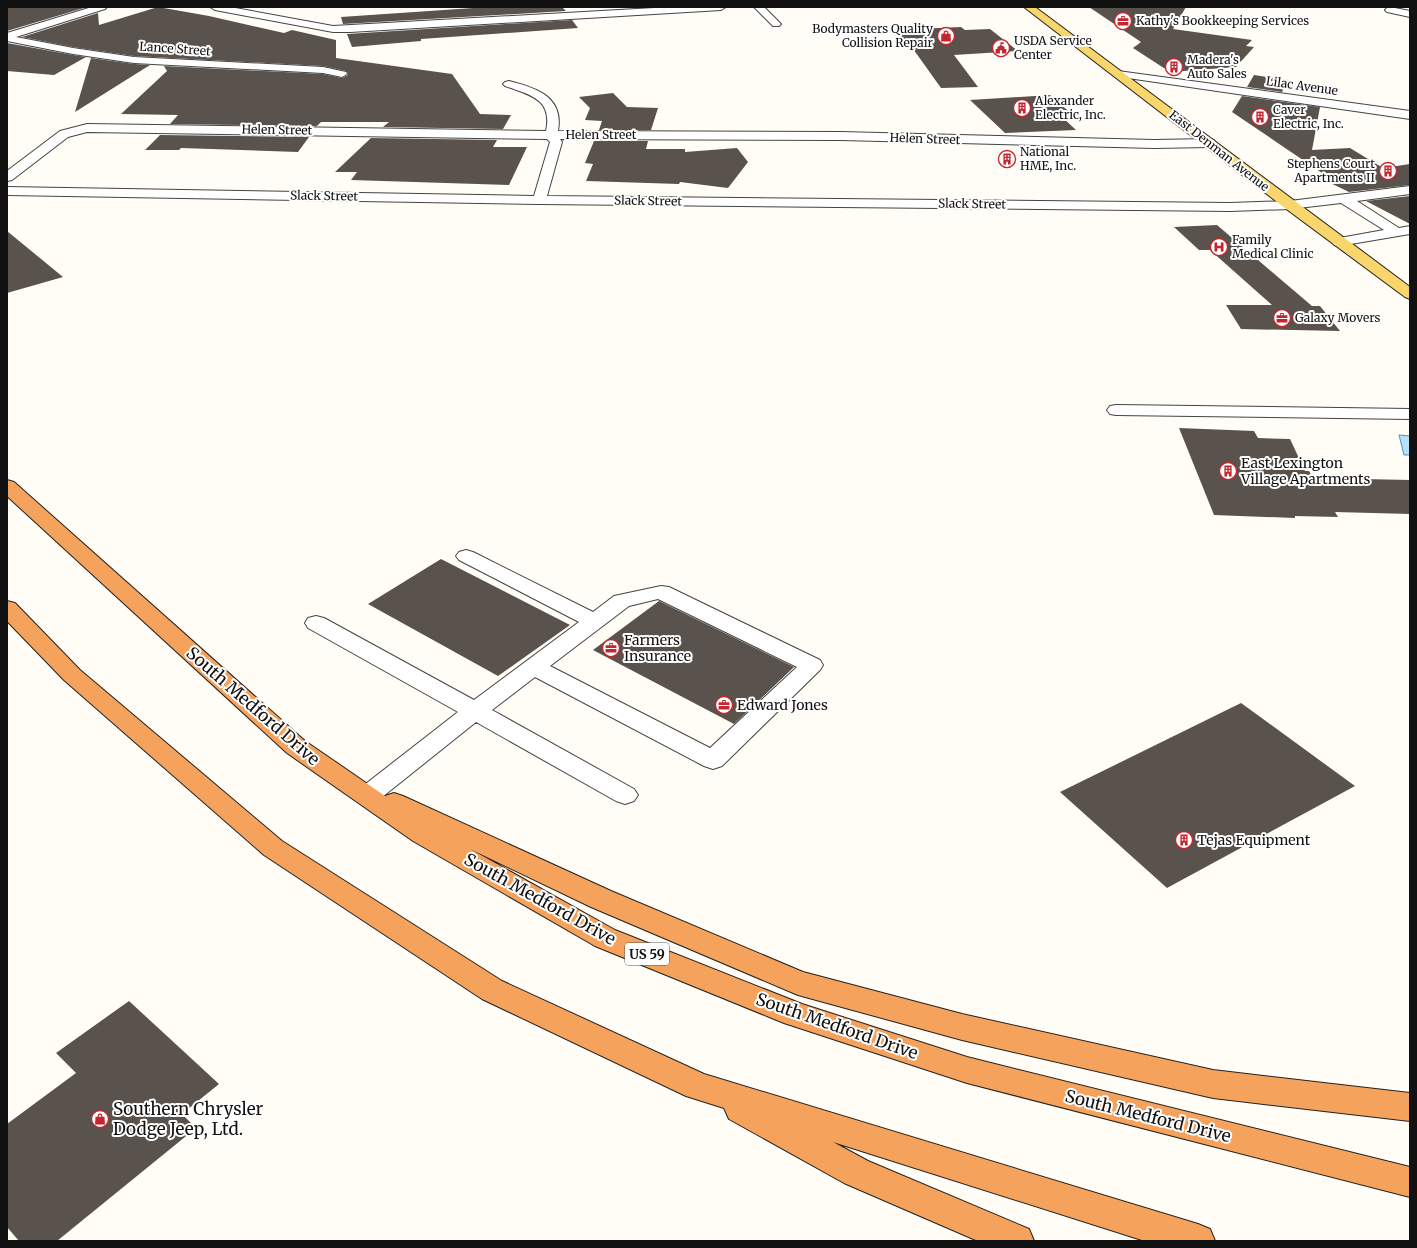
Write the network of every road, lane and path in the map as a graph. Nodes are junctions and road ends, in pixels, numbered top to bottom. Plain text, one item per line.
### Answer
1 (102, 7) edge
2 (215, 7) edge
3 (722, 7) edge
4 (759, 7) edge
5 (1029, 7) edge
6 (1390, 10) dead end
7 (1410, 14) edge
8 (776, 24) dead end
9 (7, 37) edge
10 (342, 74) dead end
11 (1118, 74) junction
12 (509, 84) dead end
13 (1410, 115) edge
14 (551, 135) junction
15 (1210, 143) junction
16 (7, 176) edge
17 (1410, 190) edge
18 (7, 191) edge
19 (1345, 199) junction
20 (539, 200) junction
21 (1290, 205) junction
22 (1410, 230) edge
23 (1396, 232) junction
24 (1339, 242) junction
25 (1410, 294) edge
26 (1116, 410) dead end
27 (1410, 414) edge
28 (7, 486) edge
29 (466, 556) dead end
30 (7, 608) edge
31 (594, 621) junction
32 (316, 623) dead end
33 (534, 667) junction
34 (475, 711) junction
35 (333, 773) junction
36 (372, 792) junction
37 (625, 795) dead end
38 (697, 1086) junction
39 (1410, 1107) edge
40 (1410, 1182) edge
41 (1017, 1241) edge
42 (1198, 1241) edge

1 - 9 street
2 - 3 street
4 - 8 street
5 - 11 main road, East Denman Avenue
6 - 7 street
9 - 10 street, Lance Street
11 - 13 street, Lilac Avenue
11 - 15 main road, East Denman Avenue
12 - 14 street
14 - 15 street, Helen Street
14 - 16 street, Helen Street
14 - 20 street
15 - 21 main road, East Denman Avenue
17 - 19 street, Slack Street
18 - 20 street, Slack Street
19 - 21 street, Slack Street
19 - 23 street
20 - 21 street, Slack Street
21 - 24 main road, East Denman Avenue
22 - 23 street
23 - 24 street
24 - 25 main road, East Denman Avenue
26 - 27 street
28 - 35 highway, South Medford Drive / US 59
29 - 31 street
30 - 38 highway
31 - 33 street
31 - 33 street
32 - 34 street
33 - 34 street
34 - 36 street
34 - 37 street
35 - 36 highway
35 - 40 highway, South Medford Drive / US 59
36 - 39 highway
38 - 41 highway
38 - 42 highway

